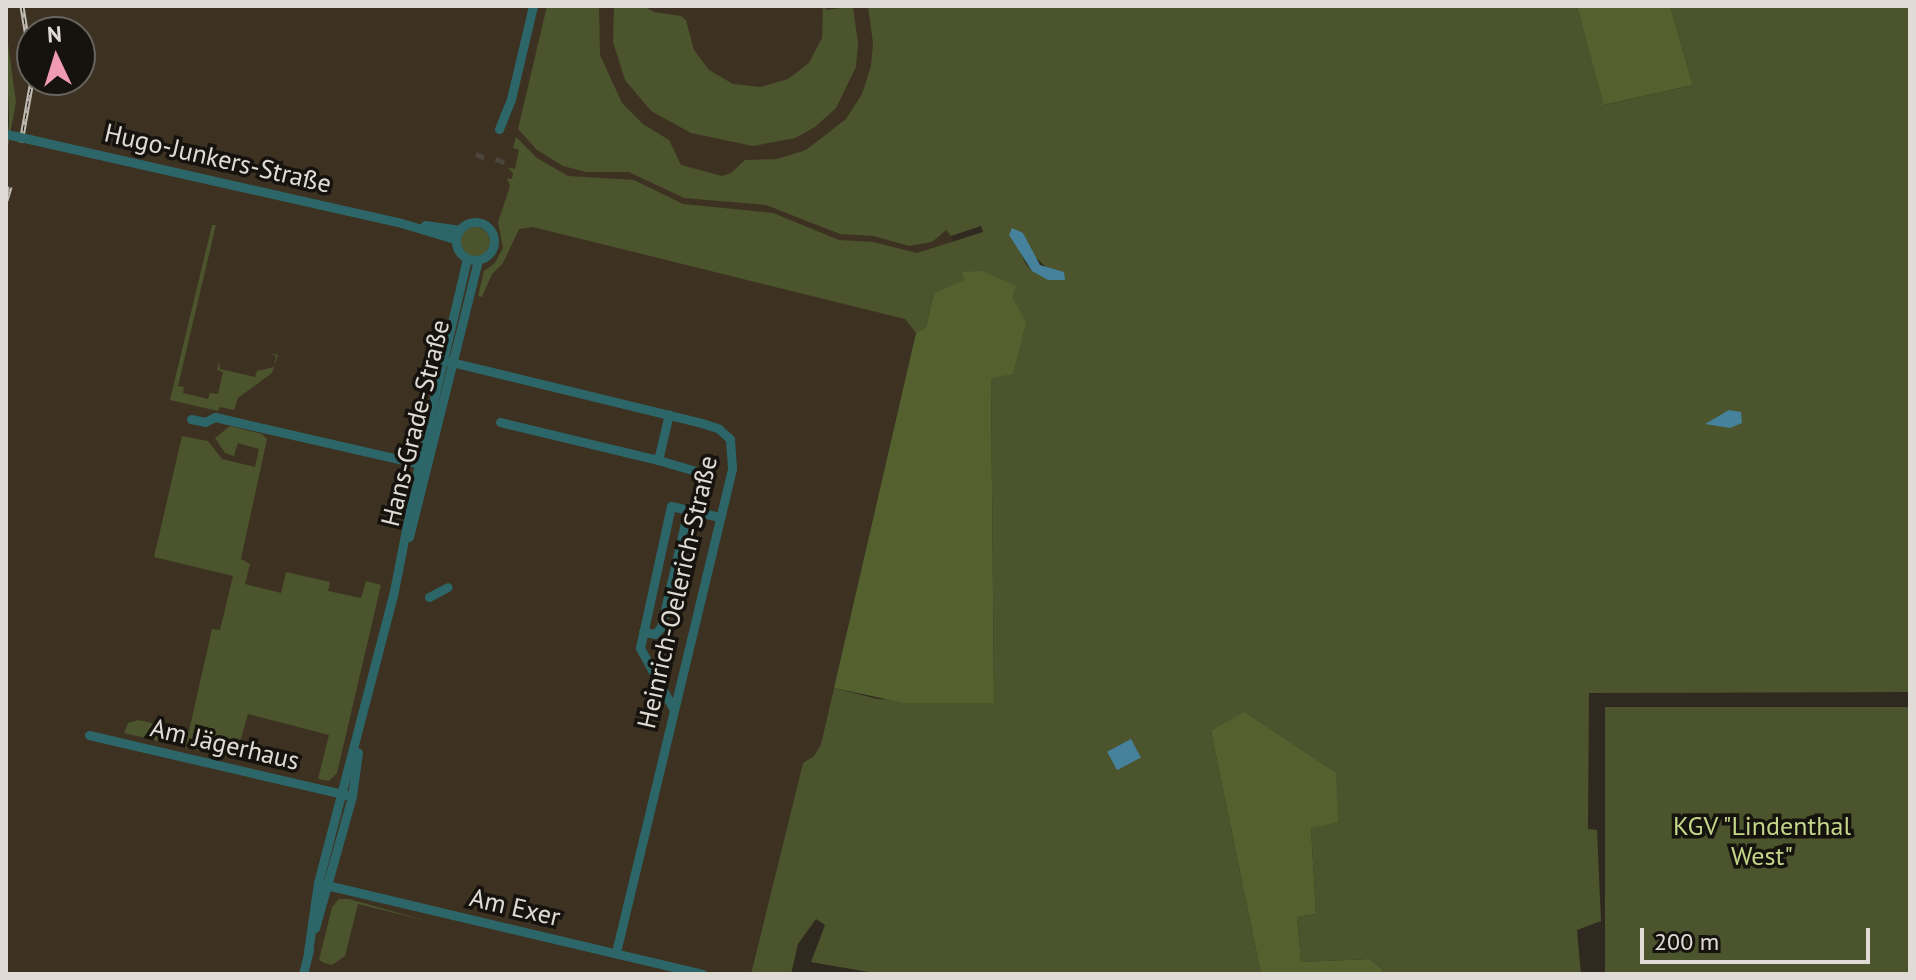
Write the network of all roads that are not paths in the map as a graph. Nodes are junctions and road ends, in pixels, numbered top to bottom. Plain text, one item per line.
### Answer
1 (533, 6) edge
2 (499, 129) dead end
3 (6, 134) edge
4 (457, 234) junction
5 (467, 259) junction
6 (478, 260) junction
7 (443, 360) junction
8 (454, 363) junction
9 (669, 414) junction
10 (191, 419) dead end
11 (500, 422) dead end
12 (658, 460) junction
13 (419, 463) junction
14 (430, 466) junction
15 (688, 510) junction
16 (720, 517) junction
17 (448, 587) dead end
18 (393, 596) junction
19 (429, 597) dead end
20 (643, 632) junction
21 (674, 710) junction
22 (89, 735) dead end
23 (346, 794) junction
24 (318, 883) junction
25 (329, 886) junction
26 (308, 952) junction
27 (616, 953) junction
28 (303, 974) edge
29 (702, 974) edge

1 - 2 street
3 - 4 street, Hugo-Junkers-Straße, bridge
4 - 5 street
4 - 6 street
5 - 6 street
5 - 7 street, Hans-Grade-Straße
6 - 8 street, Hans-Grade-Straße
7 - 8 street, Heinrich-Oelerich-Straße
7 - 13 street, Hans-Grade-Straße
8 - 9 street, Heinrich-Oelerich-Straße
8 - 14 street, Hans-Grade-Straße
9 - 12 street
9 - 16 street, Heinrich-Oelerich-Straße
10 - 13 street
11 - 12 street
12 - 15 street
13 - 14 street
13 - 18 street, Hans-Grade-Straße
14 - 18 street, Hans-Grade-Straße
15 - 16 street
15 - 20 street
15 - 20 street
16 - 21 street, Heinrich-Oelerich-Straße
17 - 19 street
18 - 23 street, Hans-Grade-Straße
20 - 21 street
21 - 27 street, Heinrich-Oelerich-Straße
22 - 23 street, Am Jägerhaus
23 - 24 street, Hans-Grade-Straße
23 - 25 street, Hans-Grade-Straße
24 - 25 street, Am Exer
24 - 26 street, Hans-Grade-Straße
25 - 26 street, Hans-Grade-Straße
25 - 27 street, Am Exer
26 - 28 street, Hans-Grade-Straße
27 - 29 street, Am Exer

